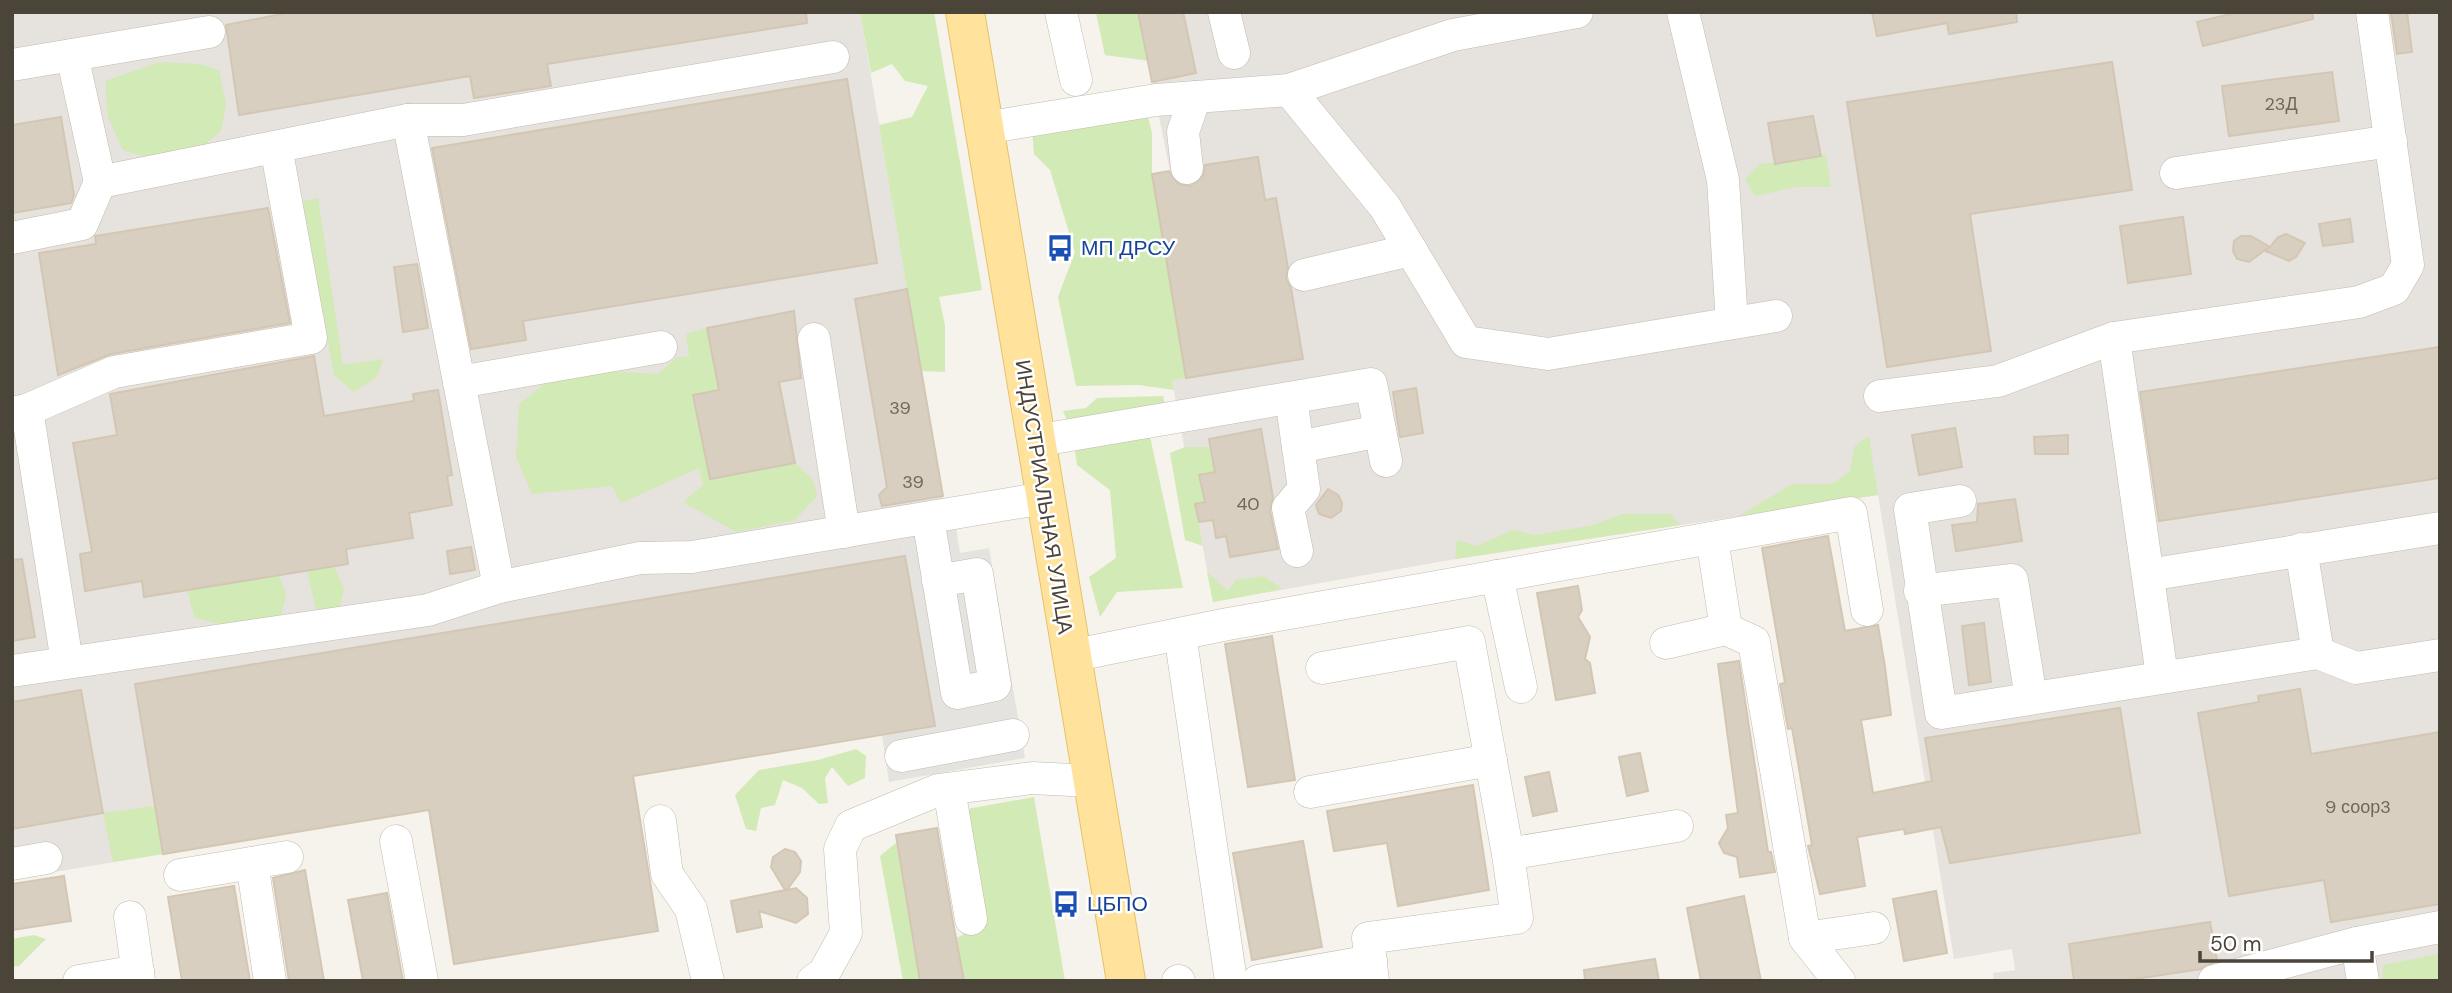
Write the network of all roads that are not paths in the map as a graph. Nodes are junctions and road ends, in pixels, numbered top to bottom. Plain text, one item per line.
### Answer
1 (965, 12) edge
2 (1061, 12) edge
3 (1224, 12) edge
4 (1577, 12) edge
5 (1684, 12) edge
6 (2372, 12) edge
7 (209, 32) dead end
8 (1234, 53) dead end
9 (72, 55) junction
10 (833, 57) dead end
11 (12, 65) edge
12 (1076, 80) dead end
13 (1289, 90) junction
14 (1195, 97) junction
15 (408, 120) junction
16 (984, 128) junction
17 (2390, 141) junction
18 (276, 147) junction
19 (1186, 168) dead end
20 (2176, 173) dead end
21 (100, 181) junction
22 (12, 237) edge
23 (1411, 250) junction
24 (1304, 275) dead end
25 (1776, 316) dead end
26 (1732, 323) junction
27 (2114, 338) junction
28 (814, 339) dead end
29 (661, 347) dead end
30 (459, 382) junction
31 (1880, 396) dead end
32 (1291, 398) junction
33 (20, 412) edge
34 (1035, 441) junction
35 (1298, 447) junction
36 (1044, 499) junction
37 (1960, 501) dead end
38 (928, 518) junction
39 (2440, 528) edge
40 (844, 532) junction
41 (1712, 538) junction
42 (2301, 549) junction
43 (1297, 551) dead end
44 (2148, 575) junction
45 (1497, 576) junction
46 (938, 581) dead end
47 (499, 587) junction
48 (1920, 591) junction
49 (1867, 610) dead end
50 (1726, 629) junction
51 (1180, 634) junction
52 (1666, 643) dead end
53 (2318, 653) junction
54 (2440, 655) edge
55 (1071, 656) junction
56 (67, 662) junction
57 (1322, 668) dead end
58 (12, 671) edge
59 (2162, 676) junction
60 (1521, 687) dead end
61 (2031, 698) junction
62 (1013, 736) dead end
63 (932, 750) junction
64 (901, 756) dead end
65 (1491, 760) junction
66 (1092, 780) junction
67 (944, 789) junction
68 (1310, 792) dead end
69 (660, 821) dead end
70 (1677, 825) dead end
71 (396, 841) dead end
72 (1508, 854) junction
73 (287, 857) dead end
74 (46, 858) dead end
75 (253, 863) junction
76 (12, 864) edge
77 (180, 875) dead end
78 (130, 917) dead end
79 (971, 919) dead end
80 (1874, 928) dead end
81 (2440, 928) edge
82 (1805, 938) junction
83 (2357, 943) junction
84 (1372, 971) edge
85 (138, 976) edge
86 (79, 981) edge
87 (270, 981) edge
88 (422, 981) edge
89 (708, 981) edge
90 (813, 981) edge
91 (1126, 981) edge
92 (1231, 981) edge
93 (1258, 981) edge
94 (1839, 981) edge
95 (2214, 981) edge
96 (2363, 981) edge

1 - 16 main road, ИНДУСТРИАЛЬНАЯ УЛИЦА
2 - 12 lane
3 - 8 lane
4 - 13 lane
5 - 26 lane
6 - 17 lane
7 - 9 lane
9 - 11 lane
9 - 21 lane
10 - 15 lane
13 - 14 lane
13 - 23 lane
14 - 16 lane
14 - 19 lane
15 - 18 lane
15 - 30 lane
16 - 34 main road, ИНДУСТРИАЛЬНАЯ УЛИЦА
17 - 20 lane
17 - 27 lane
18 - 21 lane
18 - 33 lane
21 - 22 lane
23 - 24 lane
23 - 26 lane
25 - 26 lane
27 - 31 lane
27 - 44 lane
28 - 40 lane
29 - 30 lane
30 - 47 lane
32 - 34 lane
32 - 35 lane
32 - 35 lane
33 - 56 lane
34 - 36 main road, ИНДУСТРИАЛЬНАЯ УЛИЦА
35 - 43 lane
36 - 38 lane
36 - 55 main road, ИНДУСТРИАЛЬНАЯ УЛИЦА
37 - 48 lane
38 - 40 lane
38 - 46 lane
39 - 42 lane
40 - 47 lane
41 - 45 lane
41 - 49 lane
41 - 50 lane
42 - 44 lane
42 - 53 lane
44 - 59 lane
45 - 51 lane
45 - 60 lane
47 - 56 lane
48 - 61 lane
48 - 61 lane
50 - 52 lane
50 - 82 lane
51 - 55 lane
51 - 92 lane
53 - 54 lane
53 - 59 lane
55 - 66 main road, ИНДУСТРИАЛЬНАЯ УЛИЦА
56 - 58 lane
57 - 65 lane
59 - 61 lane
62 - 63 lane
63 - 64 lane
63 - 67 lane
65 - 68 lane
65 - 72 lane
66 - 67 lane
66 - 91 main road, ИНДУСТРИАЛЬНАЯ УЛИЦА
67 - 79 lane
67 - 90 lane
69 - 89 lane
70 - 72 lane
71 - 88 lane
72 - 84 lane
73 - 75 lane
74 - 76 lane
75 - 77 lane
75 - 87 lane
78 - 85 lane
80 - 82 lane
81 - 83 lane
82 - 94 lane
83 - 95 lane
83 - 96 lane
84 - 93 lane
85 - 86 lane

